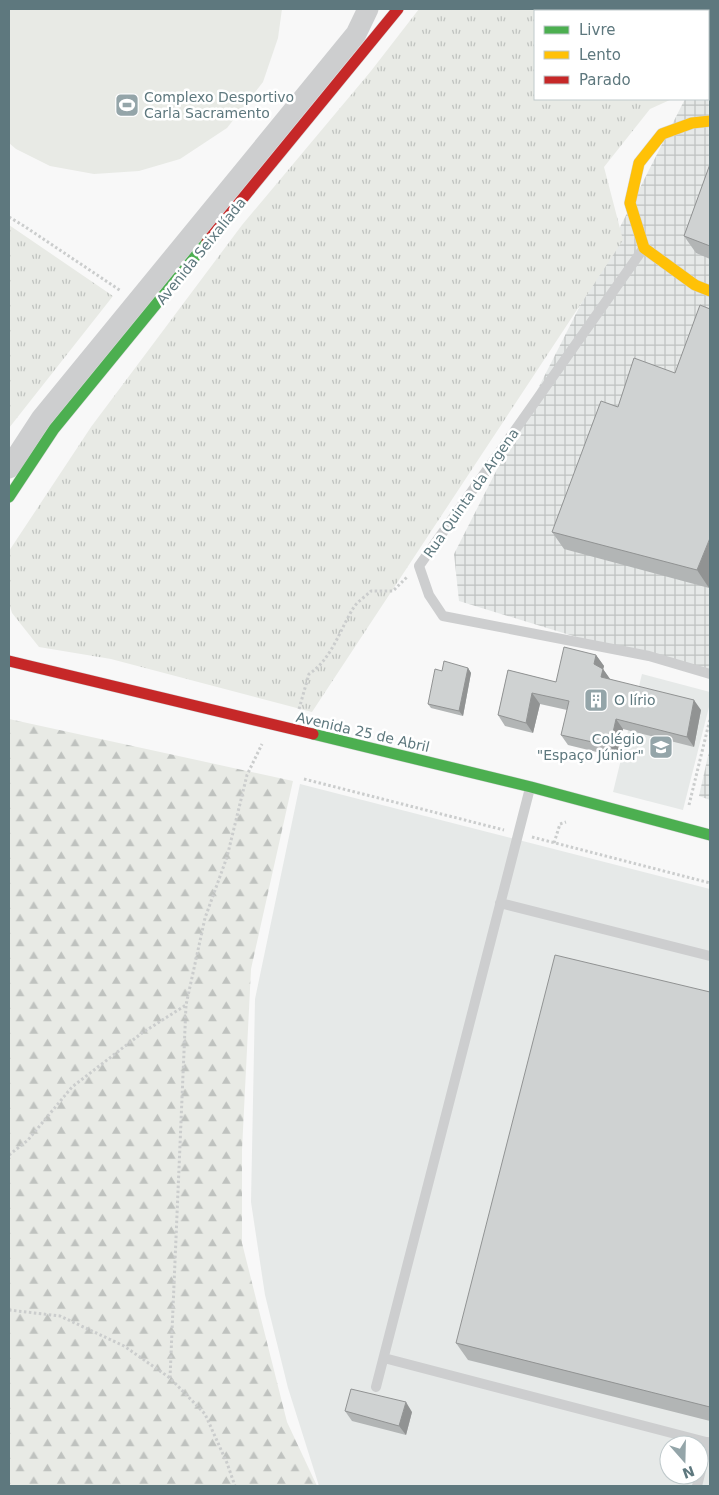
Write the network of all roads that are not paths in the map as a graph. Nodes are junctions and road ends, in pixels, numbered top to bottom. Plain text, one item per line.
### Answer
1 (368, 9) edge
2 (398, 9) edge
3 (704, 124) edge
4 (644, 248) junction
5 (710, 291) edge
6 (9, 468) edge
7 (9, 497) edge
8 (9, 661) edge
9 (710, 674) edge
10 (531, 787) junction
11 (710, 834) edge
12 (500, 903) junction
13 (710, 956) edge
14 (384, 1358) junction
15 (376, 1387) dead end
16 (678, 1435) edge

1 - 6 street, Avenida Seixalíada
2 - 7 street, Avenida Seixalíada
3 - 4 street
4 - 5 street
4 - 9 lane, Rua Quinta da Argena
8 - 10 street, Avenida 25 de Abril
10 - 11 street, Avenida 25 de Abril
10 - 12 lane
12 - 13 lane
12 - 14 lane
14 - 15 lane
14 - 16 lane

